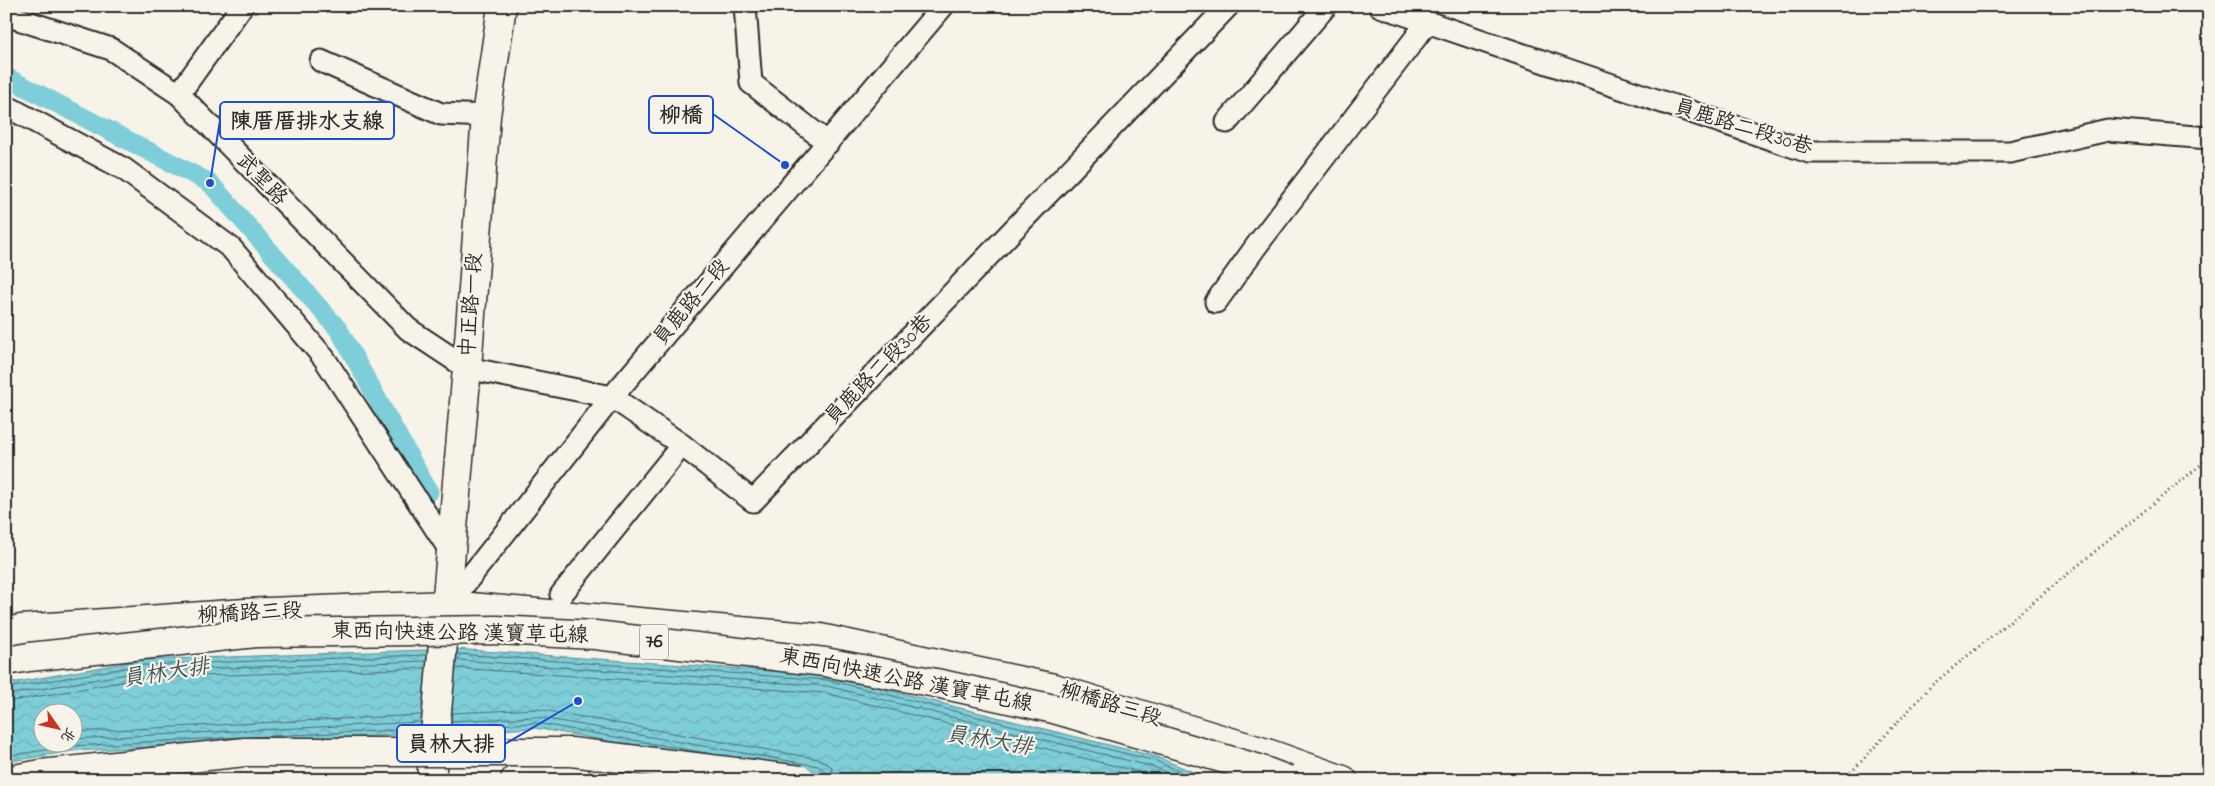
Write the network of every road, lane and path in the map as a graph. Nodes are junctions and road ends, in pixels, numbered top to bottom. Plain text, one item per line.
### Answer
1 (242, 6) edge
2 (502, 6) edge
3 (745, 6) edge
4 (942, 6) edge
5 (1228, 6) edge
6 (1326, 6) edge
7 (1380, 6) edge
8 (6, 15) edge
9 (1427, 23) junction
10 (321, 61) dead end
11 (179, 94) junction
12 (6, 106) edge
13 (486, 116) junction
14 (1227, 122) dead end
15 (2209, 138) edge
16 (828, 143) junction
17 (1216, 302) dead end
18 (467, 368) junction
19 (612, 396) junction
20 (682, 445) junction
21 (2209, 458) edge
22 (451, 552) junction
23 (561, 595) dead end
24 (448, 605) junction
25 (6, 632) edge
26 (6, 661) edge
27 (9, 780) edge
28 (431, 780) edge
29 (516, 780) edge
30 (578, 780) edge
31 (801, 780) edge
32 (1288, 780) edge
33 (1343, 780) edge
34 (1844, 780) edge

1 - 11 street
2 - 13 main road, 中正路一段
3 - 16 street
4 - 16 street, 員鹿路二段
5 - 20 street, 員鹿路二段30巷
6 - 14 street
7 - 9 street, 員鹿路二段30巷
8 - 11 street, 武聖路
9 - 15 street, 員鹿路二段30巷
9 - 17 street
10 - 13 street
11 - 18 street, 武聖路
12 - 22 street
13 - 18 main road, 中正路一段
16 - 19 street, 員鹿路二段
18 - 19 street, 員鹿路二段30巷
18 - 22 main road, 中正路一段
19 - 20 street, 員鹿路二段30巷
19 - 24 street, 員鹿路二段
20 - 23 street
21 - 34 path
22 - 24 main road, 中正路一段
24 - 25 main road, 柳橋路三段
24 - 28 main road, 中正路一段
24 - 33 main road, 柳橋路三段
26 - 32 main road, 東西向快速公路 漢寶草屯線 / 76, bridge
27 - 31 main road, bridge
29 - 30 main road

